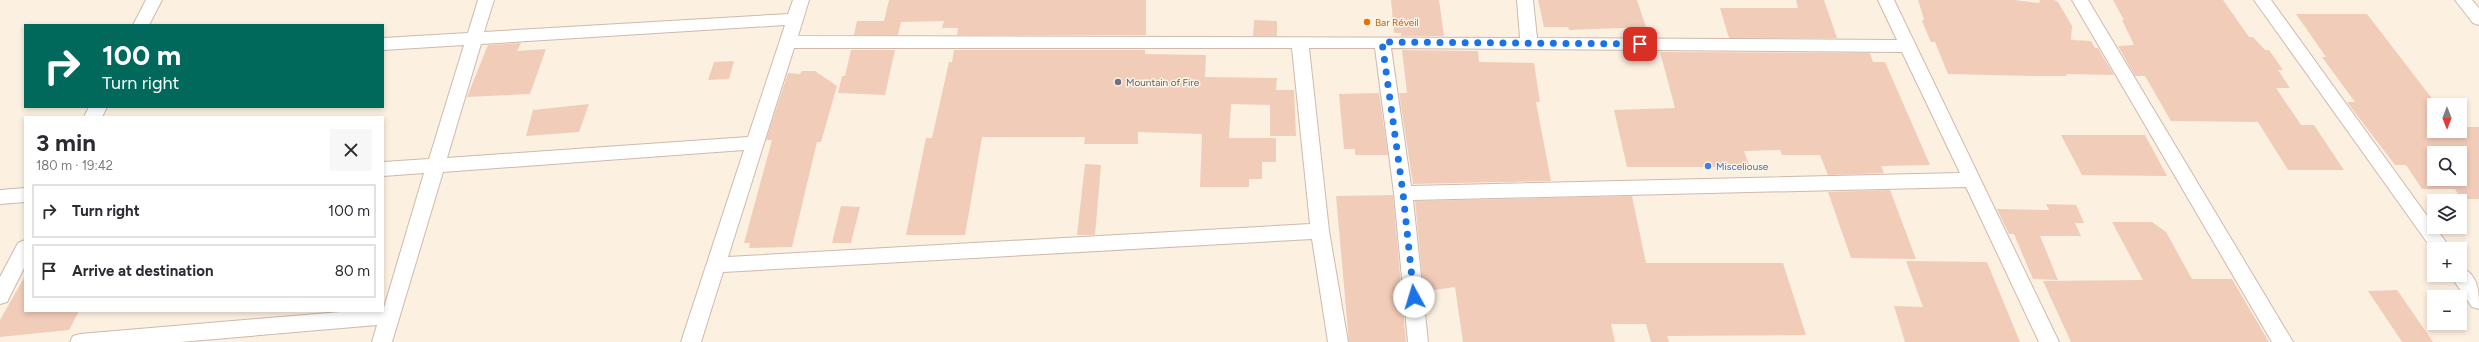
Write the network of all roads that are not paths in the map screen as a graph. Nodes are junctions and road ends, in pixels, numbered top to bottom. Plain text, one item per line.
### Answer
1 (154, 0) edge
2 (486, 0) edge
3 (801, 0) edge
4 (1525, 0) edge
5 (1886, 0) edge
6 (2080, 0) edge
7 (2262, 0) edge
8 (2463, 0) edge
9 (794, 19) junction
10 (2479, 19) edge
11 (142, 24) edge
12 (475, 38) junction
13 (787, 42) junction
14 (1300, 42) junction
15 (1382, 42) junction
16 (1529, 43) junction
17 (384, 44) edge
18 (1909, 46) junction
19 (755, 143) junction
20 (436, 166) junction
21 (384, 169) edge
22 (1971, 180) junction
23 (1403, 193) junction
24 (24, 195) edge
25 (0, 197) edge
26 (1320, 231) junction
27 (2437, 242) edge
28 (24, 250) edge
29 (716, 265) junction
30 (2465, 282) edge
31 (0, 296) edge
32 (2479, 301) edge
33 (390, 316) junction
34 (80, 342) edge
35 (382, 342) edge
36 (691, 342) edge
37 (1338, 342) edge
38 (1418, 342) edge
39 (2049, 342) edge
40 (2283, 342) edge

1 - 11 street
2 - 12 street
3 - 9 street
4 - 16 street
5 - 18 street
6 - 40 street
7 - 27 street
8 - 10 street
9 - 12 street
9 - 13 street
12 - 17 street
12 - 20 street
13 - 14 street
13 - 19 street
14 - 15 street
14 - 26 street
15 - 16 street
15 - 23 street
16 - 18 street
18 - 22 street
19 - 20 street
19 - 29 street
20 - 21 street
20 - 33 street
22 - 23 street
22 - 39 street
23 - 38 street
24 - 25 street
26 - 29 street
26 - 37 street
28 - 31 street
29 - 36 street
30 - 32 street
33 - 34 street
33 - 35 street

